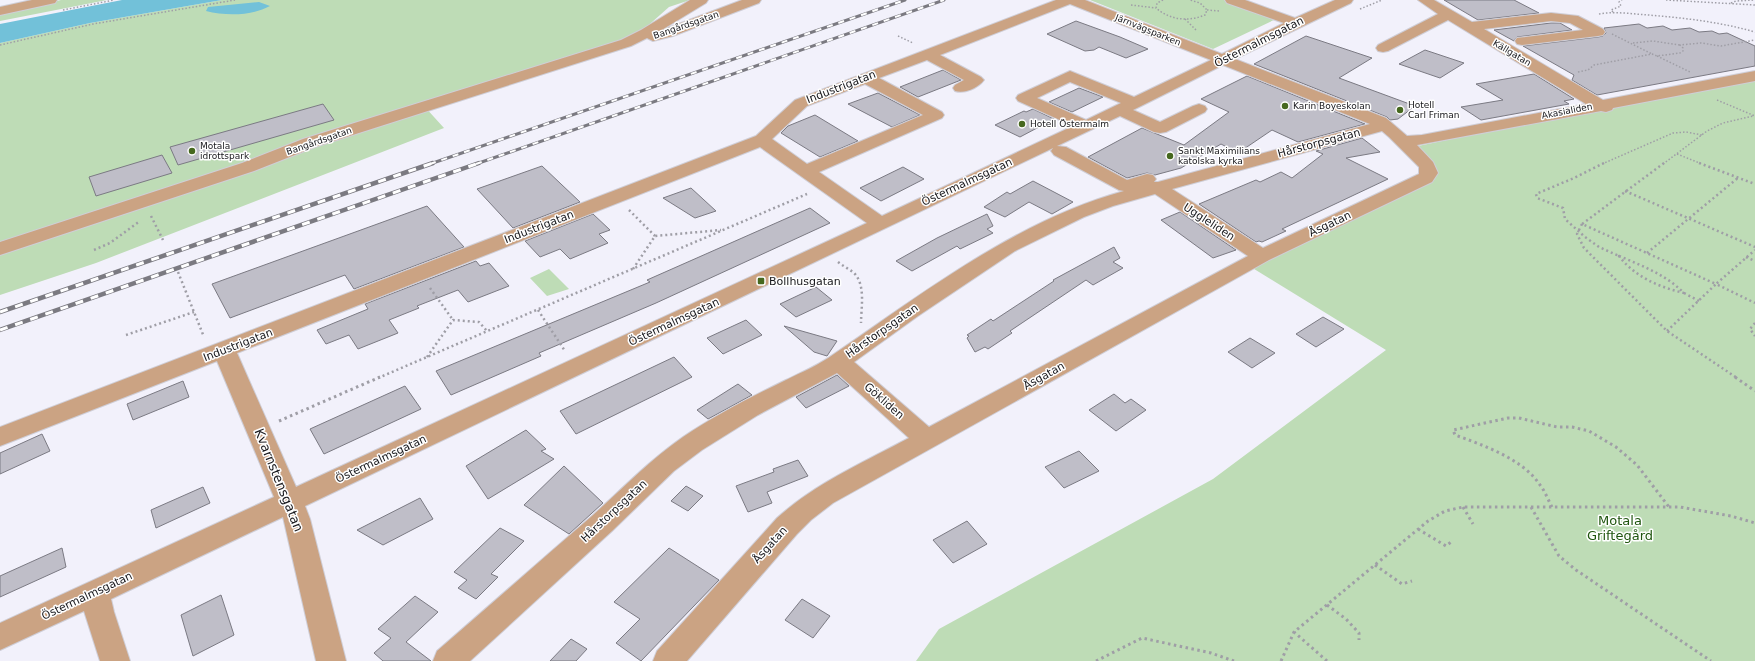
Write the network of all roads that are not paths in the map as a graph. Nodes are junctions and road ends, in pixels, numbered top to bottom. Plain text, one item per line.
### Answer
1 (50, 0) edge
2 (701, 0) edge
3 (754, 0) edge
4 (1068, 0) edge
5 (1073, 0) edge
6 (1232, 0) edge
7 (1346, 0) edge
8 (1425, 0) edge
9 (0, 11) edge
10 (1448, 14) junction
11 (1296, 22) junction
12 (1469, 27) junction
13 (640, 38) junction
14 (1522, 41) dead end
15 (1383, 48) dead end
16 (928, 54) junction
17 (1222, 60) junction
18 (1755, 76) edge
19 (866, 78) junction
20 (1755, 86) edge
21 (961, 88) dead end
22 (1134, 103) junction
23 (1599, 105) junction
24 (1199, 109) dead end
25 (1119, 110) junction
26 (1385, 125) junction
27 (1086, 126) junction
28 (762, 140) junction
29 (1404, 141) junction
30 (1060, 151) dead end
31 (1240, 165) junction
32 (806, 172) junction
33 (1156, 188) junction
34 (880, 224) junction
35 (0, 249) edge
36 (1262, 256) junction
37 (218, 352) junction
38 (839, 362) junction
39 (0, 437) edge
40 (928, 440) junction
41 (290, 502) junction
42 (95, 592) junction
43 (0, 637) edge
44 (115, 661) edge
45 (331, 661) edge
46 (448, 661) edge
47 (668, 661) edge

1 - 9 street
2 - 13 street, Bangårdsgatan
3 - 13 street, Bangårdsgatan
4 - 16 street, Industrigatan
5 - 17 street, Järnvägsparken
6 - 11 street
7 - 11 street, Östermalmsgatan
8 - 10 street, Källgatan
10 - 12 street, Källgatan
10 - 15 street
11 - 17 street, Östermalmsgatan
12 - 14 street
12 - 23 street, Källgatan
13 - 35 street, Bangårdsgatan
16 - 19 street, Industrigatan
16 - 21 street
17 - 22 street, Östermalmsgatan
17 - 26 street, Järnvägsparken
18 - 23 street, Akasialiden
19 - 28 street, Industrigatan
19 - 32 street
20 - 23 street
22 - 25 street, Östermalmsgatan
22 - 27 street
23 - 29 street, Akasialiden
24 - 25 street
25 - 27 street, Östermalmsgatan
26 - 29 street
26 - 31 street, Hårstorpsgatan
27 - 34 street, Östermalmsgatan
28 - 32 street
28 - 37 street, Industrigatan
29 - 36 street, Åsgatan
30 - 31 street
31 - 33 street, Hårstorpsgatan
32 - 34 street
33 - 36 street, Uggleliden
33 - 38 street, Hårstorpsgatan
34 - 41 street, Östermalmsgatan
36 - 40 street, Åsgatan
37 - 39 street, Industrigatan
37 - 41 street, Kvarnstensgatan
38 - 40 street, Gökliden
38 - 46 street, Hårstorpsgatan
40 - 47 street, Åsgatan
41 - 42 street, Östermalmsgatan
41 - 45 street, Kvarnstensgatan
42 - 43 street, Östermalmsgatan
42 - 44 street

